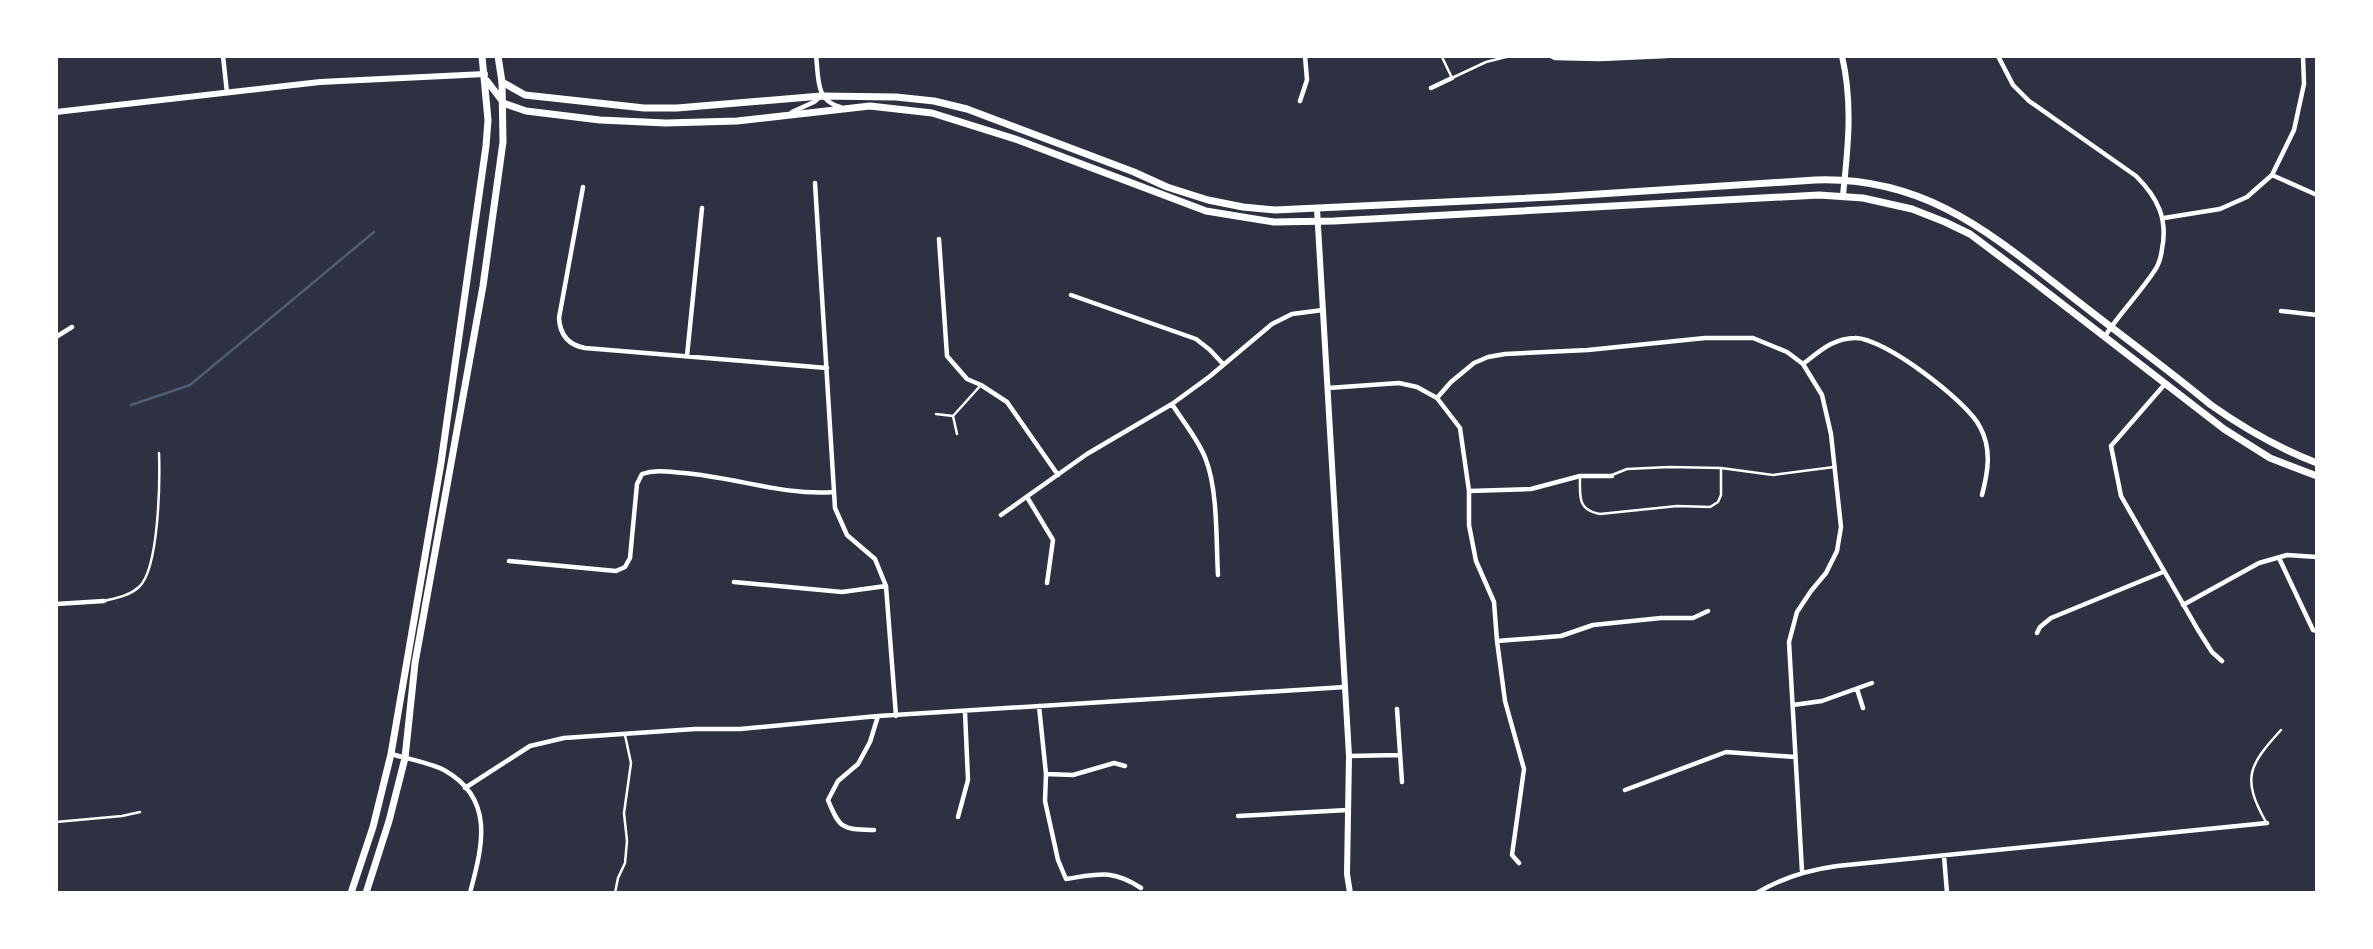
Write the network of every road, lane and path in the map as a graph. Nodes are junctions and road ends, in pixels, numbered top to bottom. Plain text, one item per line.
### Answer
1 (223, 56) edge
2 (482, 56) edge
3 (816, 56) edge
4 (1305, 56) edge
5 (1510, 56) edge
6 (1551, 56) edge
7 (1667, 56) edge
8 (1842, 56) edge
9 (1997, 56) edge
10 (2303, 56) edge
11 (1441, 57) edge
12 (499, 58) edge
13 (485, 74) junction
14 (1452, 78) junction
15 (502, 82) junction
16 (1431, 89) dead end
17 (227, 93) junction
18 (821, 96) junction
19 (1300, 101) dead end
20 (503, 103) junction
21 (846, 109) junction
22 (56, 112) edge
23 (785, 116) junction
24 (2272, 175) junction
25 (1844, 180) junction
26 (815, 183) dead end
27 (583, 187) dead end
28 (1843, 195) junction
29 (2317, 195) edge
30 (702, 208) dead end
31 (1317, 209) junction
32 (2164, 218) junction
33 (1318, 222) junction
34 (939, 239) dead end
35 (1071, 295) dead end
36 (1323, 310) junction
37 (2281, 311) dead end
38 (2317, 314) edge
39 (72, 327) dead end
40 (2111, 327) junction
41 (2105, 336) junction
42 (56, 337) edge
43 (687, 356) junction
44 (1223, 364) junction
45 (1803, 364) junction
46 (827, 368) junction
47 (2166, 383) junction
48 (981, 385) junction
49 (1327, 388) junction
50 (1437, 398) junction
51 (1172, 404) junction
52 (936, 414) dead end
53 (953, 416) junction
54 (957, 434) dead end
55 (159, 453) dead end
56 (2317, 463) edge
57 (1834, 467) junction
58 (1721, 468) junction
59 (1058, 475) junction
60 (2317, 475) edge
61 (1580, 476) junction
62 (1612, 476) joint
63 (1469, 491) junction
64 (834, 492) junction
65 (1982, 495) dead end
66 (1027, 497) junction
67 (1001, 515) dead end
68 (2317, 557) edge
69 (2279, 558) junction
70 (509, 561) dead end
71 (2163, 572) junction
72 (1218, 575) dead end
73 (734, 582) dead end
74 (1047, 583) dead end
75 (886, 586) junction
76 (104, 601) joint
77 (56, 604) edge
78 (2183, 606) junction
79 (1708, 611) dead end
80 (2317, 631) edge
81 (2037, 632) dead end
82 (1497, 641) junction
83 (2222, 661) dead end
84 (1872, 683) dead end
85 (1345, 687) junction
86 (1857, 689) junction
87 (1793, 705) junction
88 (1039, 706) junction
89 (1863, 708) dead end
90 (1397, 709) dead end
91 (965, 712) junction
92 (878, 716) junction
93 (896, 716) junction
94 (2281, 730) dead end
95 (625, 735) junction
96 (391, 754) junction
97 (1400, 755) junction
98 (1349, 756) junction
99 (1795, 757) junction
100 (405, 758) junction
101 (1125, 766) dead end
102 (1046, 774) junction
103 (1402, 782) dead end
104 (465, 788) junction
105 (1625, 790) dead end
106 (1348, 810) junction
107 (140, 812) dead end
108 (1238, 816) dead end
109 (958, 817) dead end
110 (56, 822) edge
111 (2267, 823) joint
112 (874, 830) dead end
113 (1944, 856) junction
114 (1519, 863) dead end
115 (1802, 871) junction
116 (1140, 888) dead end
117 (351, 893) edge
118 (366, 893) edge
119 (470, 893) edge
120 (615, 893) edge
121 (1350, 893) edge
122 (1757, 893) edge
123 (1947, 893) edge

1 - 17 street
2 - 13 main road
3 - 18 street
4 - 19 street
5 - 14 lane
6 - 7 street
8 - 25 street
9 - 32 street
10 - 24 street
11 - 14 lane
12 - 13 main road
12 - 15 main road
13 - 15 main road
13 - 17 street
13 - 20 main road
13 - 96 main road
14 - 16 street
15 - 18 main road
15 - 20 main road
17 - 22 street
18 - 21 street
18 - 23 street
18 - 31 main road
20 - 23 main road
20 - 100 main road
21 - 23 main road
21 - 33 main road
24 - 29 street
24 - 32 street
25 - 28 street
25 - 31 main road
25 - 40 main road
26 - 46 street
27 - 43 street
28 - 33 main road
28 - 41 main road
30 - 43 street
31 - 33 street
32 - 40 street
33 - 36 street
34 - 48 street
35 - 44 street
36 - 44 street
36 - 49 street
37 - 38 street
39 - 42 street
40 - 41 street
40 - 56 main road
41 - 47 main road
43 - 46 street
44 - 51 street
45 - 50 street
45 - 57 street
45 - 65 street
46 - 64 street
47 - 60 main road
47 - 71 street
48 - 53 lane
48 - 59 street
49 - 50 street
49 - 85 street
50 - 63 street
51 - 59 street
51 - 72 street
52 - 53 lane
53 - 54 lane
55 - 76 lane
57 - 58 lane
57 - 87 street
58 - 61 lane
58 - 62 lane
59 - 66 street
61 - 62 street
61 - 63 street
63 - 82 street
64 - 70 street
64 - 75 street
66 - 67 street
66 - 74 street
68 - 69 street
69 - 78 street
69 - 80 street
71 - 78 street
71 - 81 street
73 - 75 street
75 - 93 street
76 - 77 street
78 - 83 street
79 - 82 street
82 - 114 street
84 - 86 street
85 - 88 street
85 - 98 street
86 - 87 street
86 - 89 street
87 - 99 street
88 - 91 street
88 - 102 street
90 - 97 street
91 - 93 street
91 - 109 street
92 - 93 street
92 - 95 street
92 - 112 street
94 - 111 lane
95 - 104 street
95 - 120 lane
96 - 100 street
96 - 117 main road
97 - 98 street
97 - 103 street
98 - 106 street
99 - 105 street
99 - 115 street
100 - 104 street
100 - 118 main road
101 - 102 street
102 - 116 street
104 - 119 street
106 - 108 street
106 - 121 street
107 - 110 lane
111 - 113 street
113 - 115 street
113 - 123 street
115 - 122 street

